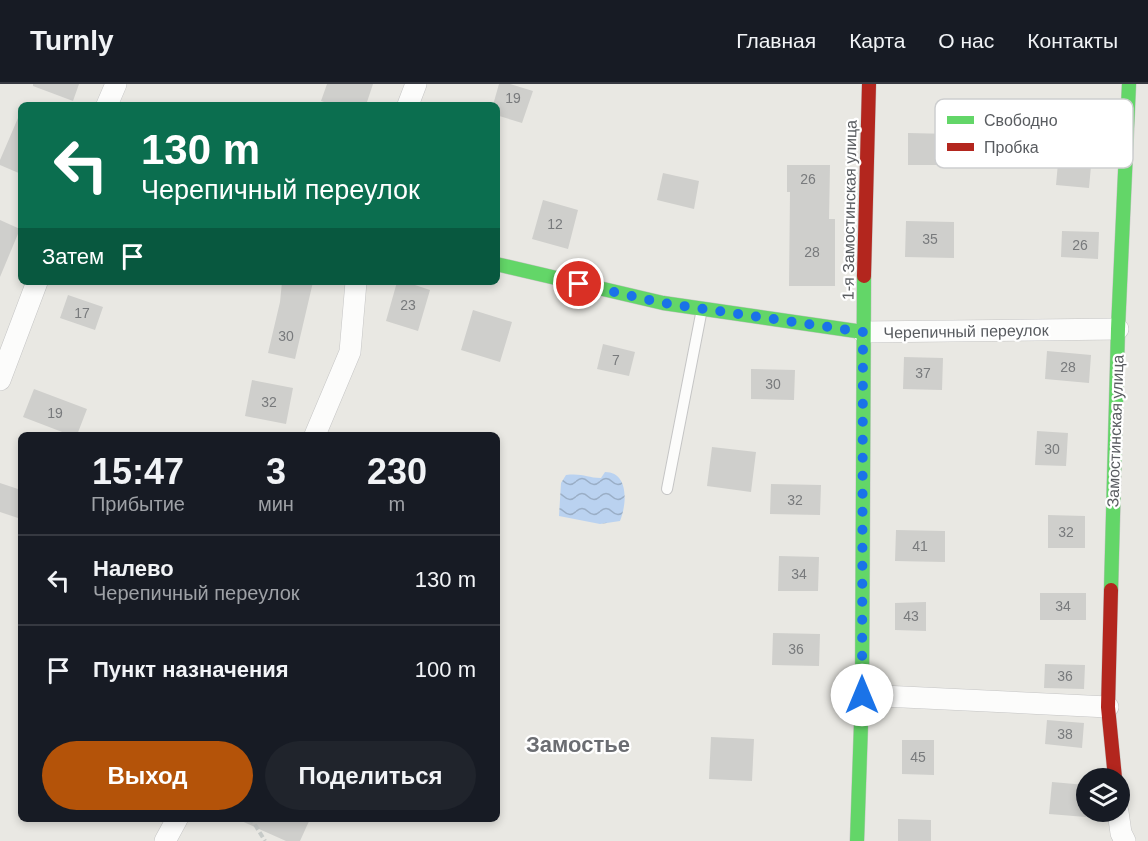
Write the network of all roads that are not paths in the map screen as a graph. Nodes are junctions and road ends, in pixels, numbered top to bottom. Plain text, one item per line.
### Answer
1 (116, 84) edge
2 (416, 84) edge
3 (869, 84) edge
4 (1130, 84) edge
5 (1129, 99) edge
6 (108, 102) edge
7 (409, 102) edge
8 (1126, 168) edge
9 (500, 265) edge
10 (37, 285) edge
11 (356, 285) edge
12 (702, 309) junction
13 (1118, 329) junction
14 (863, 332) junction
15 (0, 380) edge
16 (316, 432) edge
17 (667, 489) dead end
18 (862, 695) junction
19 (1108, 707) junction
20 (1114, 768) edge
21 (175, 822) edge
22 (1119, 822) edge
23 (165, 841) edge
24 (857, 841) edge
25 (1125, 841) edge

1 - 6 street
2 - 7 street
3 - 14 street, 1-я Замостинская улица
4 - 5 street, Замостинская улица
8 - 13 street, Замостинская улица
9 - 12 street, Черепичный переулок
10 - 15 street
11 - 16 street
12 - 14 street, Черепичный переулок
12 - 17 lane
13 - 14 street, Черепичный переулок
13 - 19 street, Замостинская улица
14 - 18 street, 1-я Замостинская улица
18 - 19 street
18 - 24 street, 1-я Замостинская улица
19 - 20 street, Замостинская улица
21 - 23 street
22 - 25 street

